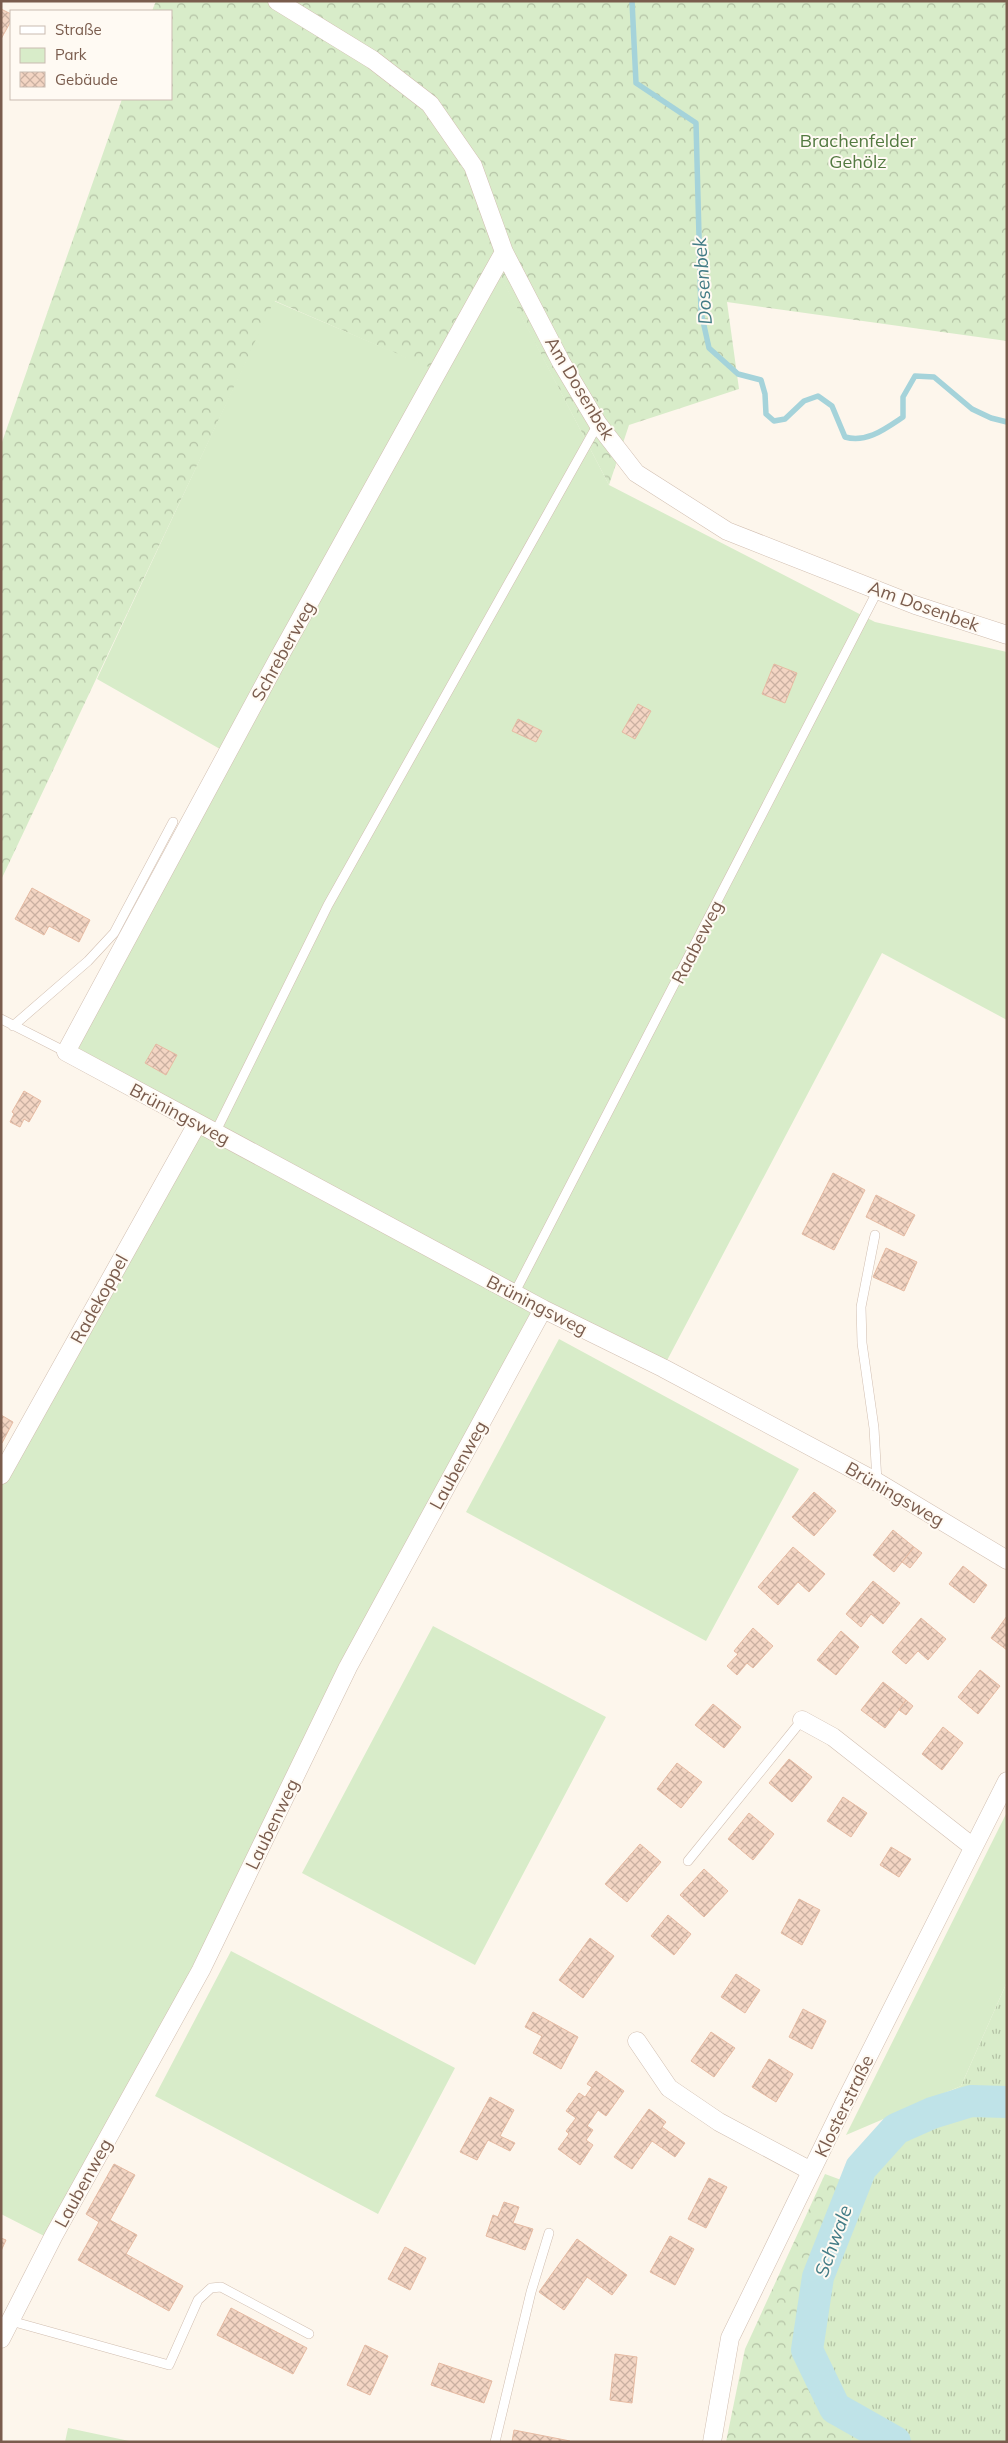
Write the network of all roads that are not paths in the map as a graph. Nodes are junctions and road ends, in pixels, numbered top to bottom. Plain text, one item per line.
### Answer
1 (277, 1) edge
2 (504, 252) junction
3 (598, 424) junction
4 (878, 590) junction
5 (1007, 635) edge
6 (173, 822) dead end
7 (1, 1019) edge
8 (14, 1026) junction
9 (66, 1052) junction
10 (197, 1124) junction
11 (215, 1133) junction
12 (875, 1235) dead end
13 (514, 1294) junction
14 (543, 1309) junction
15 (1, 1475) edge
16 (877, 1482) junction
17 (1007, 1560) edge
18 (802, 1720) joint
19 (1007, 1781) edge
20 (973, 1847) junction
21 (688, 1861) dead end
22 (637, 2041) dead end
23 (811, 2171) junction
24 (549, 2233) dead end
25 (11, 2321) junction
26 (309, 2334) dead end
27 (1, 2339) edge
28 (495, 2442) edge
29 (712, 2442) edge

1 - 2 street, Am Dosenbek
2 - 3 street, Am Dosenbek
2 - 9 street, Schreberweg
3 - 4 street, Am Dosenbek
3 - 11 lane
4 - 5 street, Am Dosenbek
4 - 13 lane, Raabeweg
6 - 8 lane
7 - 8 lane
8 - 9 lane
9 - 10 street, Brüningsweg
10 - 11 street, Brüningsweg
10 - 15 street, Radekoppel
11 - 13 street, Brüningsweg
12 - 16 lane
13 - 14 street, Brüningsweg
14 - 16 street, Brüningsweg
14 - 25 street, Laubenweg
16 - 17 street, Brüningsweg
18 - 20 street
18 - 21 lane
19 - 20 street, Klosterstraße
20 - 23 street, Klosterstraße
22 - 23 street
23 - 29 street, Klosterstraße
24 - 28 lane
25 - 26 lane
25 - 27 street, Laubenweg

